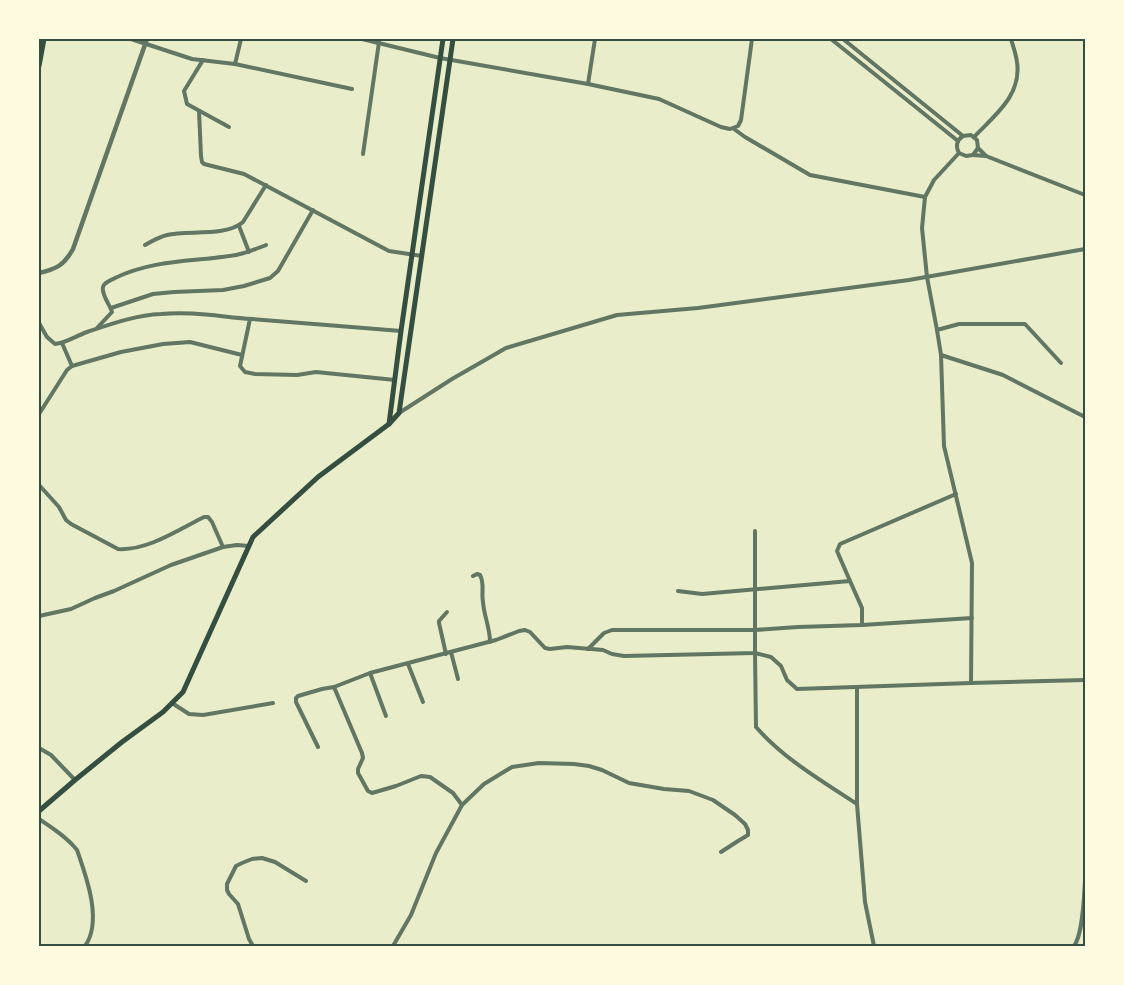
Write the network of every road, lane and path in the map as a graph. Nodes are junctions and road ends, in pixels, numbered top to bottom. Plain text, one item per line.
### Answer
1 (44, 39) edge
2 (131, 39) edge
3 (241, 39) edge
4 (362, 39) edge
5 (443, 39) edge
6 (452, 39) edge
7 (595, 39) edge
8 (752, 39) edge
9 (831, 39) edge
10 (843, 39) edge
11 (1011, 39) edge
12 (147, 41) edge
13 (379, 42) junction
14 (859, 52) junction
15 (440, 58) junction
16 (855, 58) junction
17 (203, 60) junction
18 (450, 60) junction
19 (235, 64) junction
20 (39, 66) edge
21 (588, 84) junction
22 (352, 89) dead end
23 (913, 95) junction
24 (908, 101) junction
25 (199, 110) junction
26 (229, 127) dead end
27 (734, 128) junction
28 (963, 136) junction
29 (974, 137) junction
30 (429, 138) junction
31 (439, 139) junction
32 (958, 141) junction
33 (978, 148) junction
34 (959, 152) junction
35 (363, 154) dead end
36 (974, 154) junction
37 (986, 156) junction
38 (266, 185) junction
39 (420, 196) junction
40 (1085, 196) edge
41 (925, 197) junction
42 (430, 198) junction
43 (313, 210) junction
44 (239, 226) junction
45 (145, 245) dead end
46 (266, 245) dead end
47 (1085, 249) edge
48 (249, 252) junction
49 (412, 255) junction
50 (422, 256) junction
51 (39, 273) edge
52 (927, 277) junction
53 (111, 308) junction
54 (250, 319) junction
55 (39, 323) edge
56 (95, 330) junction
57 (937, 330) junction
58 (401, 331) junction
59 (62, 343) junction
60 (242, 355) junction
61 (941, 355) junction
62 (1061, 363) dead end
63 (72, 366) junction
64 (395, 380) junction
65 (399, 413) junction
66 (39, 414) edge
67 (1085, 417) edge
68 (389, 424) junction
69 (39, 485) edge
70 (956, 494) junction
71 (755, 531) dead end
72 (249, 546) junction
73 (223, 547) junction
74 (473, 576) dead end
75 (850, 581) junction
76 (756, 590) junction
77 (678, 591) dead end
78 (447, 612) dead end
79 (39, 616) edge
80 (972, 618) junction
81 (862, 625) junction
82 (755, 630) junction
83 (490, 642) junction
84 (588, 648) junction
85 (449, 653) junction
86 (755, 653) junction
87 (408, 664) junction
88 (370, 673) junction
89 (458, 679) dead end
90 (1085, 680) edge
91 (971, 683) junction
92 (334, 686) junction
93 (857, 687) junction
94 (423, 702) dead end
95 (172, 703) junction
96 (273, 703) dead end
97 (386, 716) dead end
98 (318, 747) dead end
99 (39, 748) edge
100 (75, 780) junction
101 (857, 804) junction
102 (462, 805) junction
103 (39, 811) edge
104 (39, 819) edge
105 (721, 852) dead end
106 (306, 881) dead end
107 (1085, 881) edge
108 (85, 946) edge
109 (253, 946) edge
110 (393, 946) edge
111 (874, 946) edge
112 (1074, 946) edge

1 - 20 main road
2 - 12 street
3 - 19 street
4 - 13 street
5 - 15 main road
6 - 18 main road
7 - 21 street
8 - 27 street
9 - 16 street
10 - 14 street
11 - 29 street
12 - 17 street
12 - 51 street
13 - 15 street
13 - 35 street
14 - 16 street
14 - 23 street
15 - 18 street
15 - 30 main road
16 - 24 street
17 - 19 street
17 - 25 street
18 - 21 street
18 - 31 main road
19 - 22 street
21 - 27 street
23 - 24 street
23 - 28 street
24 - 32 street
25 - 26 street
25 - 38 street
27 - 41 street
28 - 29 street
28 - 32 street
29 - 33 street
30 - 31 main road
30 - 39 main road
31 - 42 main road
32 - 34 street
33 - 36 street
33 - 37 street
34 - 36 street
34 - 41 street
36 - 37 street
37 - 40 street
38 - 43 street
38 - 44 street
39 - 42 main road
39 - 49 main road
41 - 52 street
42 - 50 main road
43 - 49 street
43 - 53 street
44 - 45 street
44 - 48 street
46 - 48 street
47 - 52 street
48 - 53 street
49 - 50 street
49 - 58 main road
50 - 65 main road
52 - 57 street
52 - 65 street
53 - 56 street
54 - 56 street
54 - 58 street
54 - 60 street
55 - 59 street
56 - 59 street
57 - 61 street
57 - 62 street
58 - 64 main road
59 - 63 street
60 - 63 street
60 - 64 street
61 - 67 street
61 - 70 street
63 - 66 street
64 - 68 main road
65 - 68 main road
68 - 72 main road
69 - 73 street
70 - 75 street
70 - 80 street
71 - 76 street
72 - 73 street
72 - 95 main road
73 - 79 street
74 - 83 street
75 - 76 street
75 - 81 street
76 - 77 street
76 - 82 street
78 - 85 street
80 - 81 street
80 - 91 street
81 - 82 street
82 - 84 street
82 - 86 street
83 - 84 street
83 - 85 street
84 - 86 street
85 - 87 street
85 - 89 street
86 - 93 street
86 - 101 street
87 - 88 street
87 - 94 street
88 - 92 street
88 - 97 street
90 - 91 street
91 - 93 street
92 - 98 street
92 - 102 street
93 - 101 street
95 - 96 street
95 - 100 main road
99 - 100 street
100 - 103 main road
101 - 111 street
102 - 105 street
102 - 110 street
104 - 108 street
106 - 109 street
107 - 112 street

